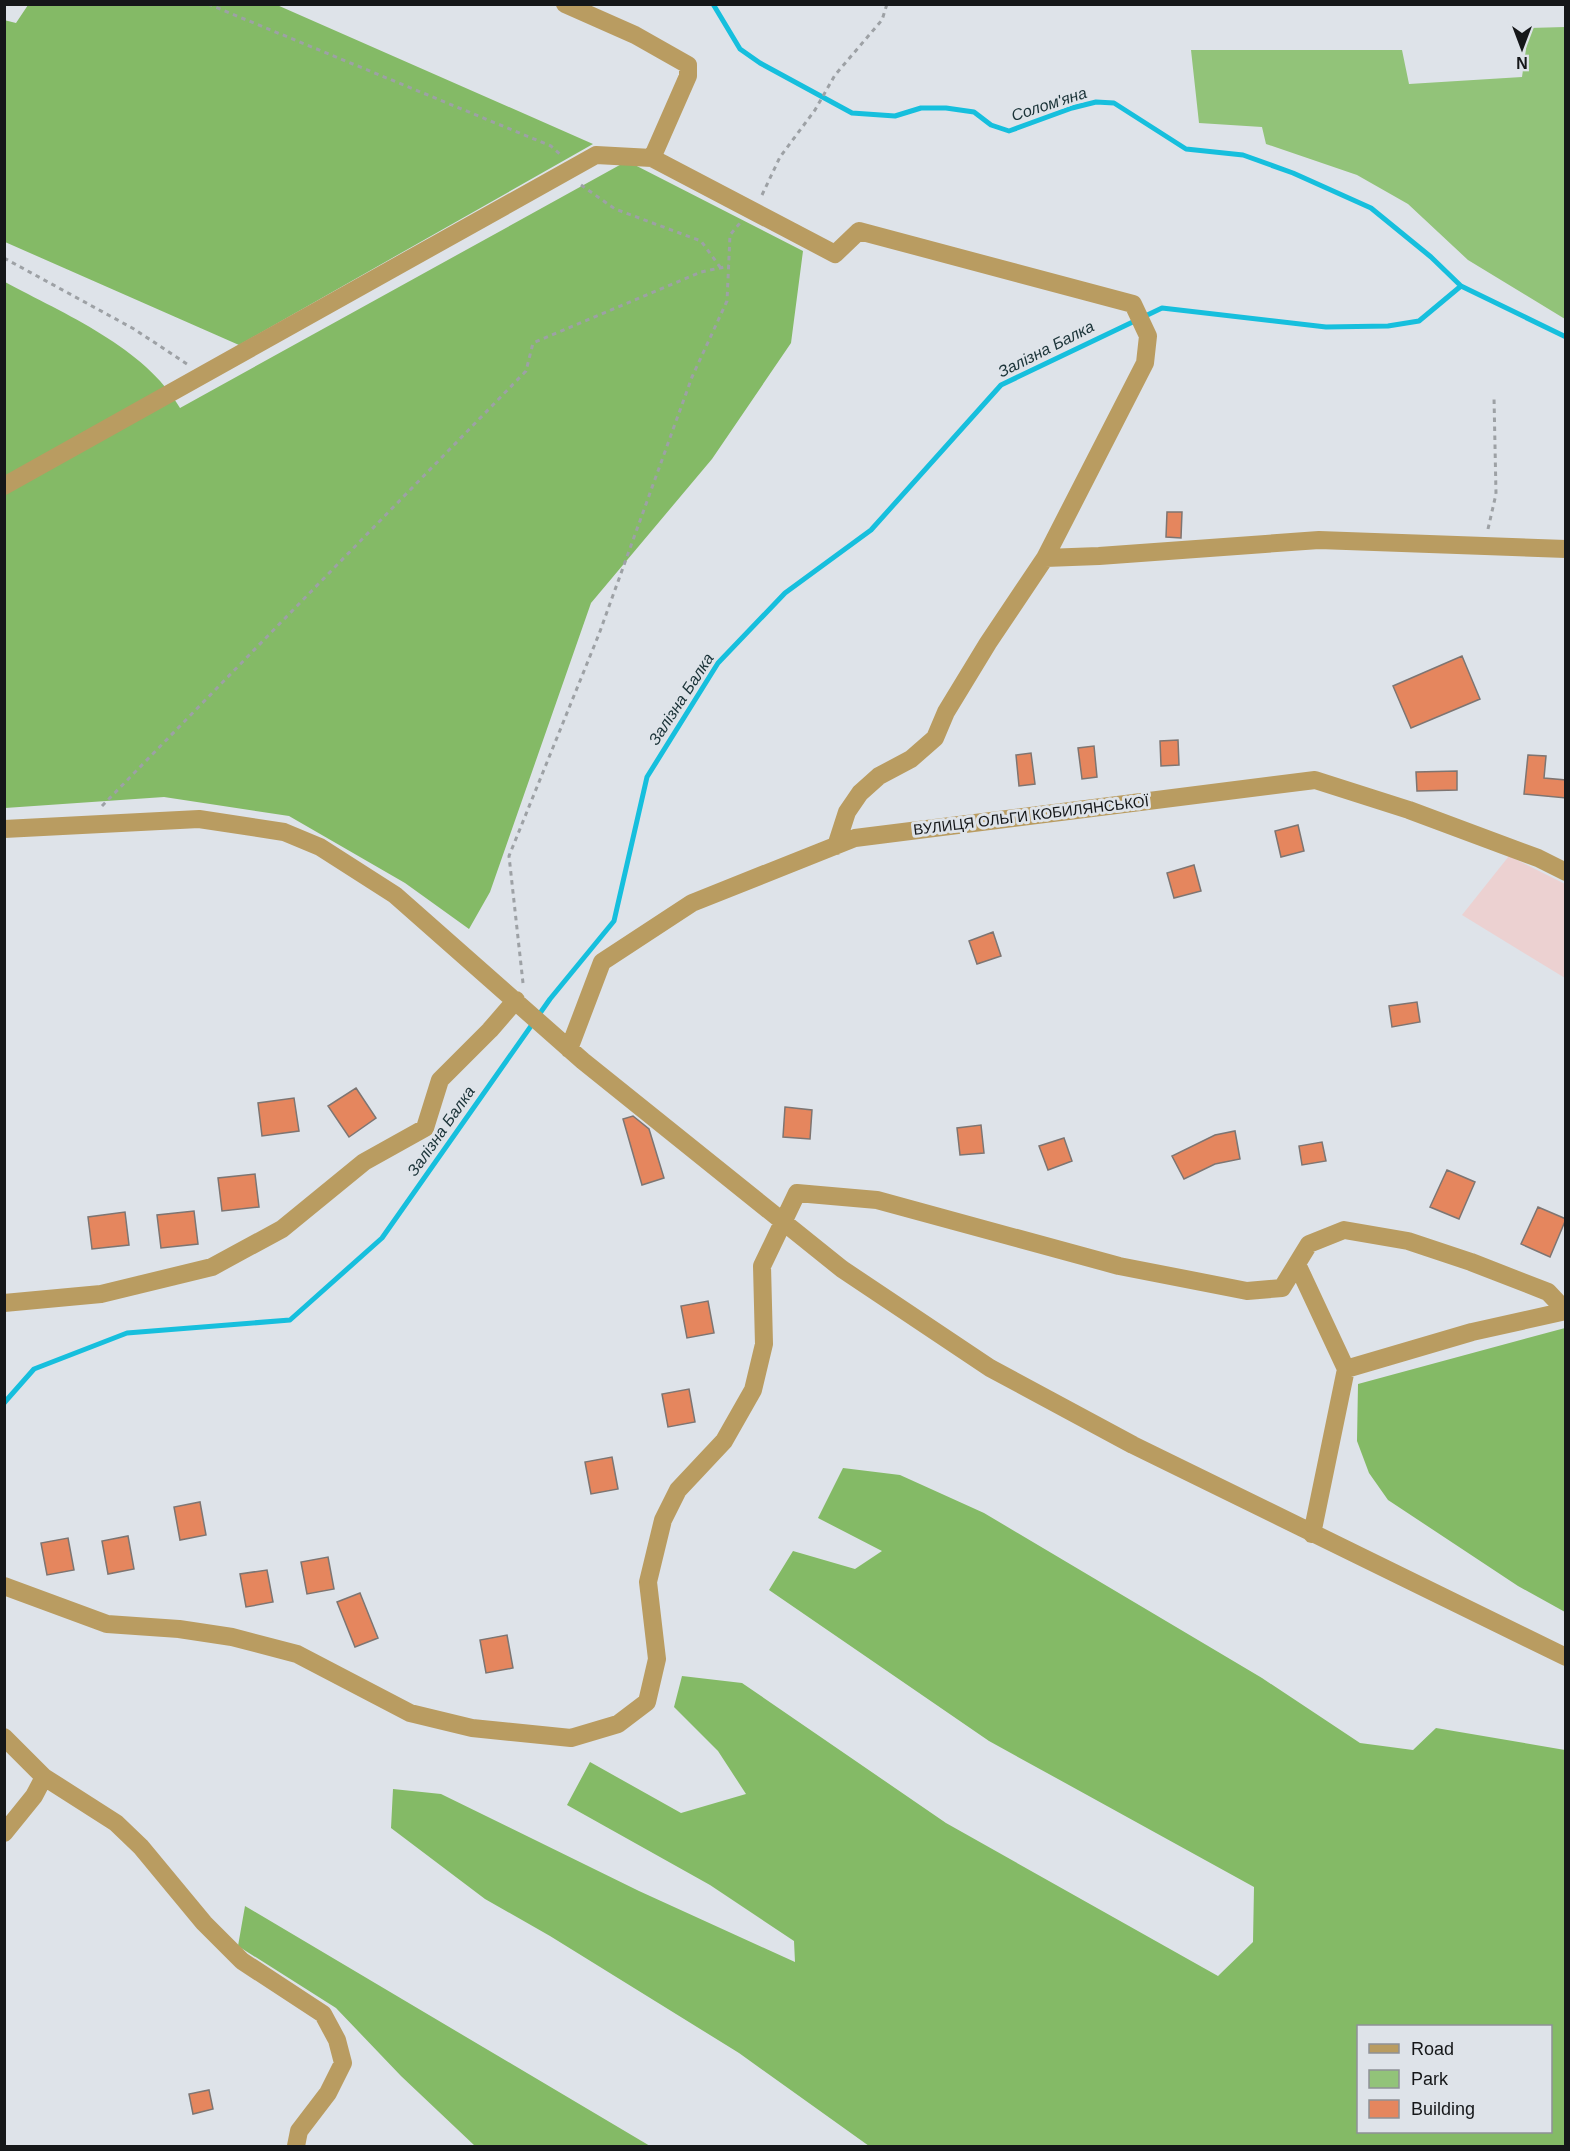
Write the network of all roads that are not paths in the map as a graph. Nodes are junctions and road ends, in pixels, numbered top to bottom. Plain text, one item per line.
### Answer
1 (565, 4) edge
2 (652, 158) junction
3 (4, 486) edge
4 (1566, 549) edge
5 (1045, 558) junction
6 (4, 830) edge
7 (836, 846) junction
8 (1566, 872) edge
9 (523, 1006) junction
10 (567, 1047) junction
11 (783, 1222) junction
12 (1297, 1264) junction
13 (4, 1303) edge
14 (1566, 1311) edge
15 (1346, 1369) junction
16 (1312, 1534) junction
17 (4, 1586) edge
18 (1566, 1657) edge
19 (4, 1737) edge
20 (44, 1777) junction
21 (4, 1833) edge
22 (296, 2146) edge

1 - 2 street
2 - 3 street
2 - 5 street
4 - 5 street
5 - 7 street
6 - 9 street
7 - 8 street, ВУЛИЦЯ ОЛЬГИ КОБИЛЯНСЬКОЇ
7 - 10 street, ВУЛИЦЯ ОЛЬГИ КОБИЛЯНСЬКОЇ
9 - 10 street
9 - 13 street
10 - 11 street
11 - 12 street
11 - 16 street
11 - 17 street
12 - 14 street
12 - 15 street
14 - 15 street
15 - 16 street
16 - 18 street
19 - 20 street
20 - 21 street
20 - 22 street

